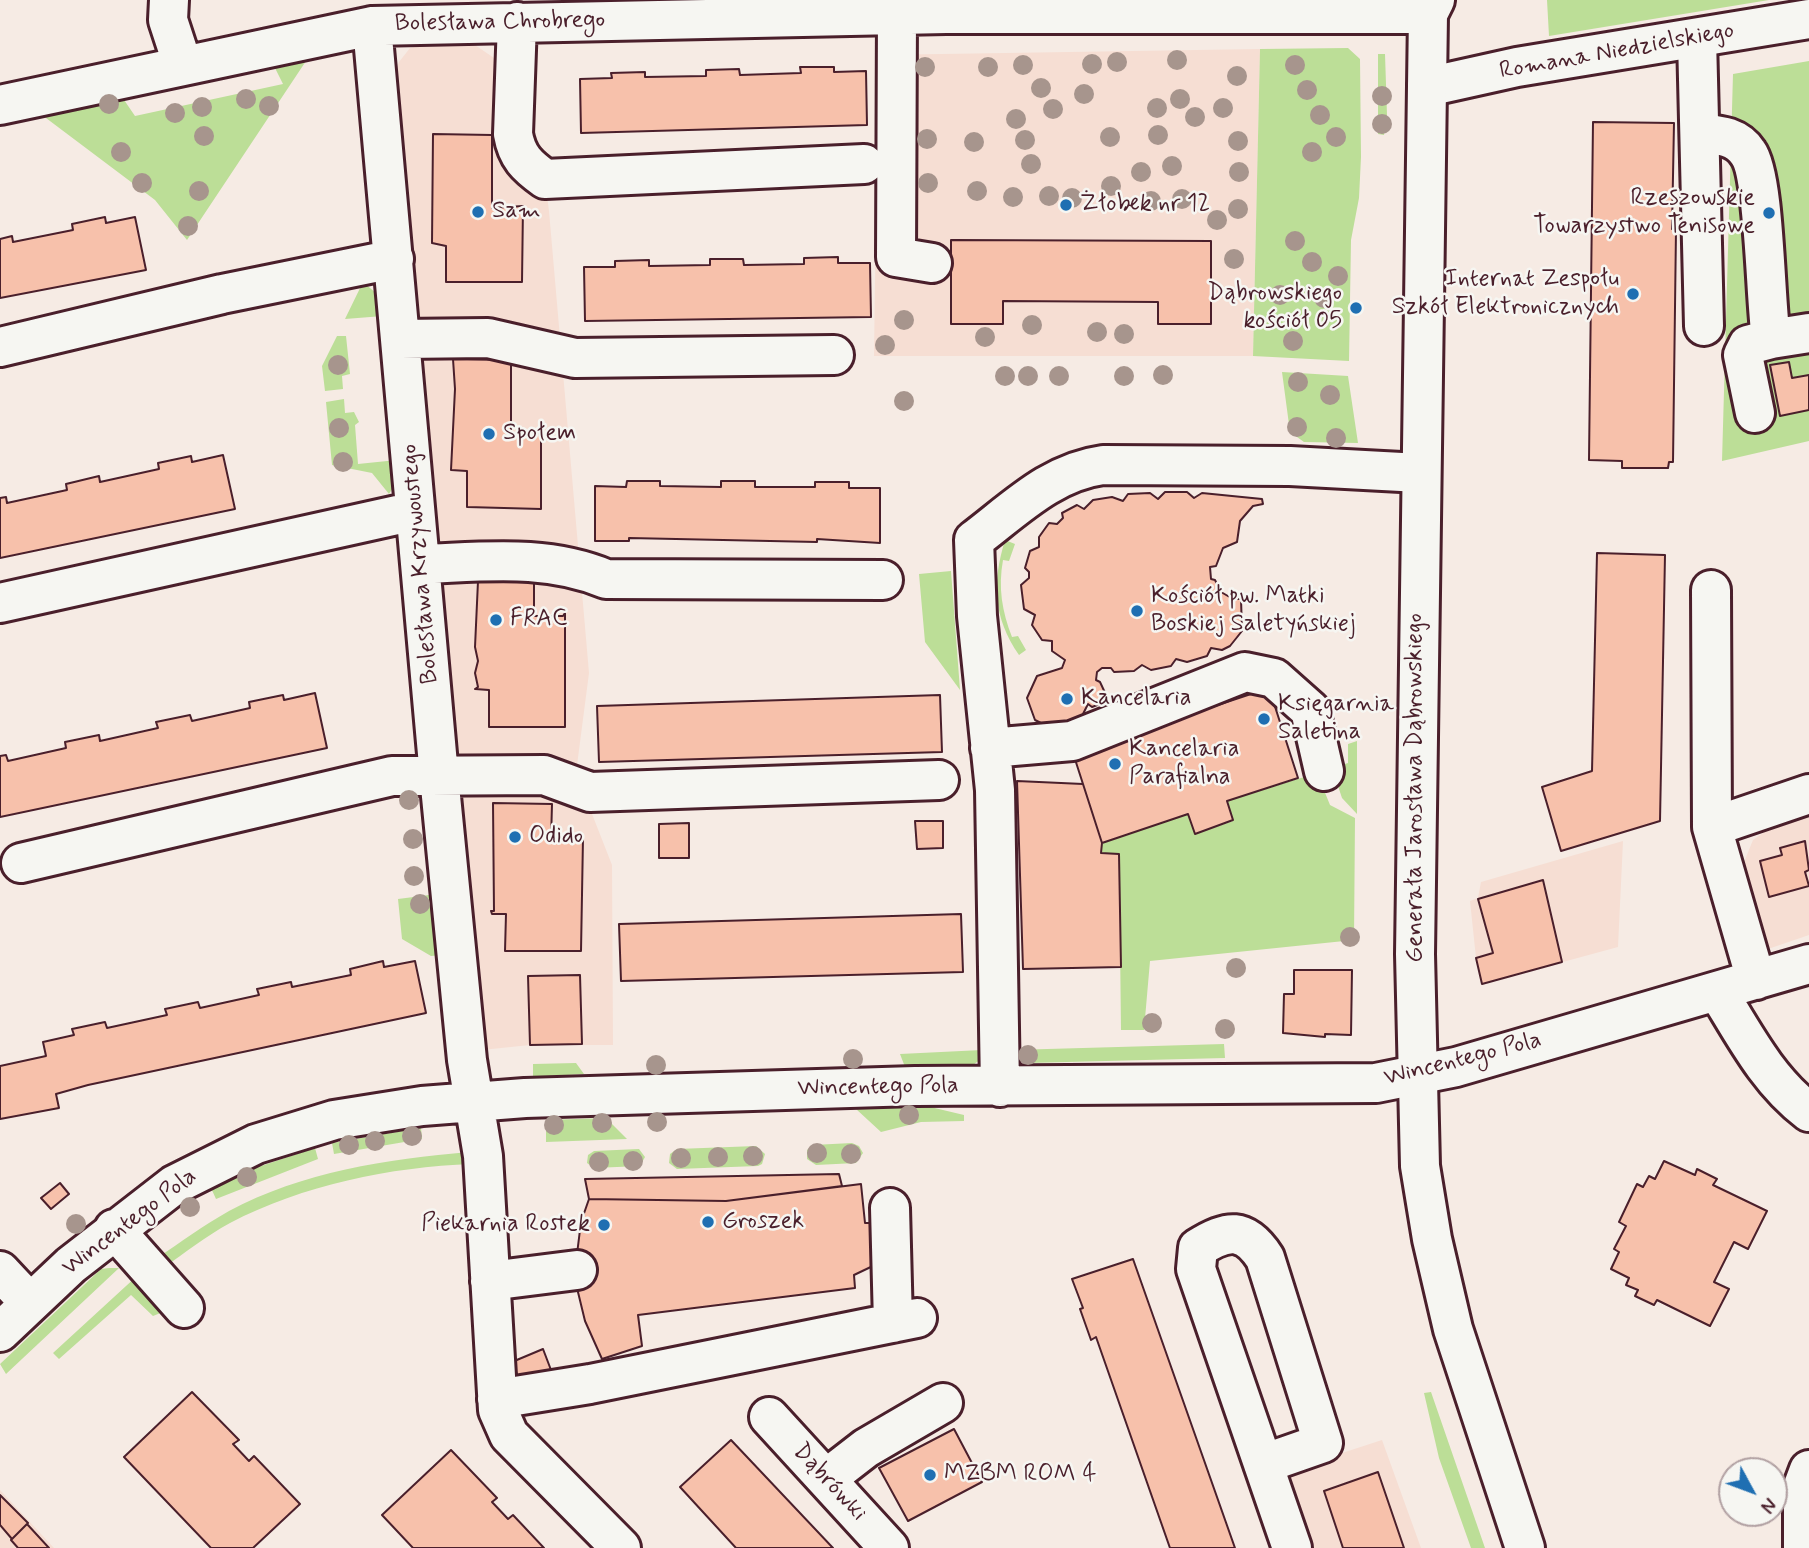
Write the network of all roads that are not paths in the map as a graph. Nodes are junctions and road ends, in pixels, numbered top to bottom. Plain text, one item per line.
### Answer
1 (169, 0) edge
2 (1428, 5) edge
3 (1229, 6) edge
4 (946, 7) edge
5 (561, 11) edge
6 (897, 15) junction
7 (1809, 19) edge
8 (517, 22) junction
9 (372, 26) junction
10 (1697, 38) junction
11 (183, 66) junction
12 (1427, 87) junction
13 (0, 105) edge
14 (1700, 133) junction
15 (864, 164) dead end
16 (394, 259) junction
17 (932, 263) dead end
18 (1704, 326) dead end
19 (1809, 332) edge
20 (401, 339) junction
21 (1771, 339) junction
22 (0, 347) edge
23 (834, 355) dead end
24 (1755, 413) dead end
25 (1420, 473) junction
26 (415, 511) junction
27 (421, 564) junction
28 (883, 580) dead end
29 (1711, 590) dead end
30 (0, 603) edge
31 (990, 748) junction
32 (1324, 771) dead end
33 (439, 776) junction
34 (939, 780) dead end
35 (1809, 794) edge
36 (1712, 827) junction
37 (21, 863) dead end
38 (1809, 964) edge
39 (1756, 980) junction
40 (1718, 992) junction
41 (1417, 1077) junction
42 (1000, 1087) junction
43 (474, 1101) junction
44 (1809, 1112) edge
45 (890, 1208) dead end
46 (114, 1229) junction
47 (577, 1270) dead end
48 (0, 1271) edge
49 (490, 1281) junction
50 (30, 1303) junction
51 (184, 1308) dead end
52 (0, 1332) edge
53 (497, 1399) junction
54 (943, 1403) dead end
55 (769, 1417) dead end
56 (1263, 1464) junction
57 (1809, 1470) edge
58 (826, 1479) junction
59 (621, 1548) edge
60 (889, 1548) edge
61 (1292, 1548) edge
62 (1525, 1548) edge
63 (1804, 1548) edge

1 - 11 street
2 - 3 street, Bolesława Chrobrego
2 - 12 street, Generała Jarosława Dąbrowskiego
3 - 4 street, Bolesława Chrobrego
4 - 6 street, Bolesława Chrobrego
5 - 6 street, Bolesława Chrobrego
5 - 8 street, Bolesława Chrobrego
6 - 17 street
7 - 10 street, Romana Niedzielskiego
8 - 9 street, Bolesława Chrobrego
8 - 15 street
9 - 11 street, Bolesława Chrobrego
9 - 16 street, Bolesława Krzywoustego
10 - 12 street, Romana Niedzielskiego
10 - 14 street
11 - 13 street, Bolesława Chrobrego
12 - 25 street, Generała Jarosława Dąbrowskiego
14 - 18 street
14 - 21 street
16 - 20 street, Bolesława Krzywoustego
16 - 22 street
19 - 21 street
20 - 23 street
20 - 26 street, Bolesława Krzywoustego
21 - 24 street
25 - 31 street
25 - 41 street, Generała Jarosława Dąbrowskiego
26 - 27 street, Bolesława Krzywoustego
26 - 30 street
27 - 28 street
27 - 33 street, Bolesława Krzywoustego
29 - 36 street
31 - 32 street
31 - 42 street
33 - 34 street
33 - 37 street
33 - 43 street, Bolesława Krzywoustego
35 - 36 street
36 - 39 street
38 - 39 street, Wincentego Pola
39 - 40 street, Wincentego Pola
40 - 41 street, Wincentego Pola
40 - 44 street
41 - 42 street, Wincentego Pola
41 - 62 street, Generała Jarosława Dąbrowskiego
42 - 43 street, Wincentego Pola
43 - 46 street, Wincentego Pola
43 - 49 street, Bolesława Krzywoustego
45 - 53 street
46 - 50 street, Wincentego Pola
46 - 51 street
47 - 49 street
48 - 50 street
49 - 53 street, Bolesława Krzywoustego
50 - 52 street, Wincentego Pola
53 - 59 street, Bolesława Krzywoustego
54 - 58 street
55 - 58 street, Dąbrówki
56 - 56 street
56 - 61 street
57 - 63 street
58 - 60 street, Dąbrówki

